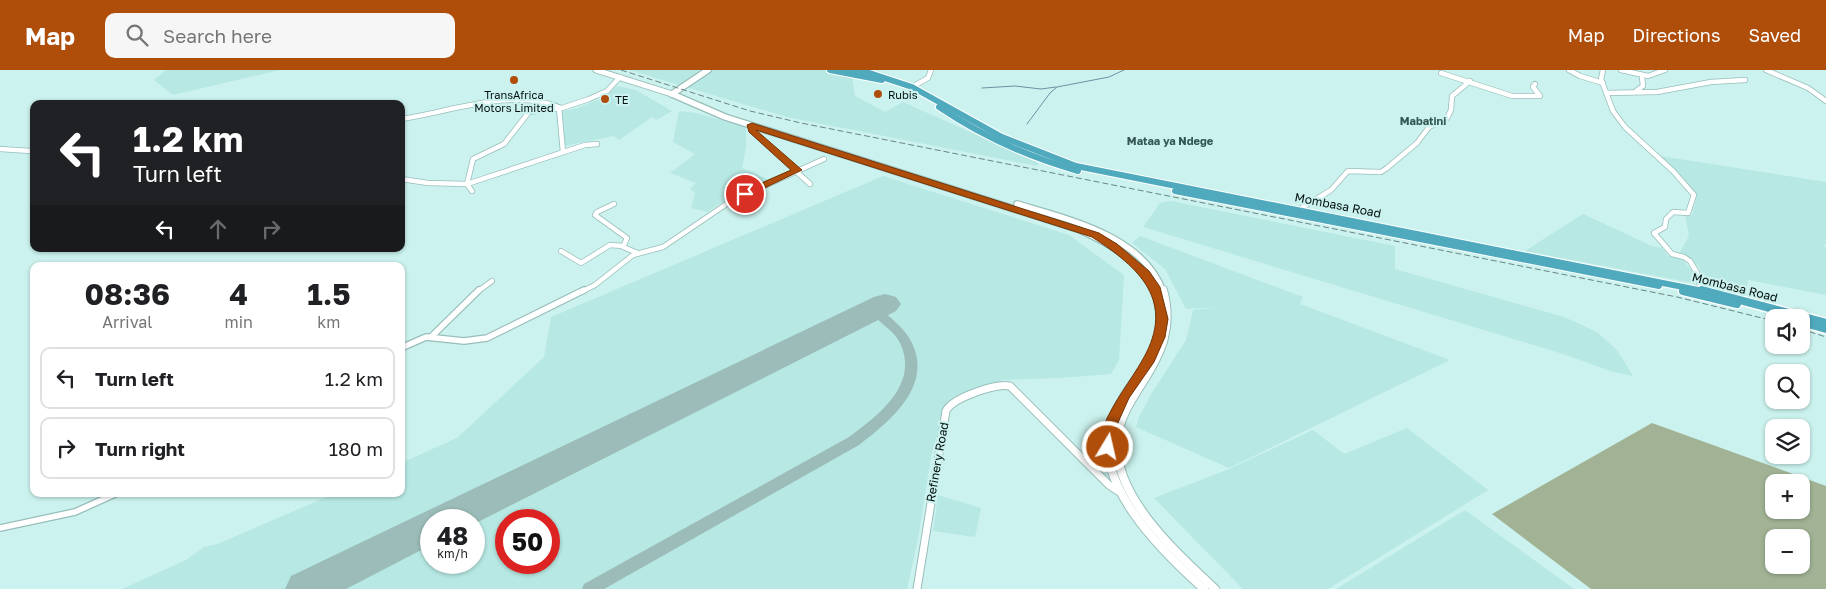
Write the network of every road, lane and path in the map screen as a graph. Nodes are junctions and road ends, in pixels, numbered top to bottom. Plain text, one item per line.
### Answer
1 (596, 70) edge
2 (708, 70) edge
3 (830, 70) edge
4 (849, 70) edge
5 (860, 70) edge
6 (931, 70) edge
7 (1569, 70) edge
8 (1603, 70) edge
9 (1620, 70) edge
10 (1664, 70) edge
11 (1766, 70) edge
12 (1441, 73) dead end
13 (620, 77) junction
14 (1642, 77) junction
15 (882, 80) junction
16 (1745, 80) dead end
17 (1470, 81) junction
18 (1602, 83) junction
19 (1535, 84) dead end
20 (912, 87) junction
21 (1636, 91) junction
22 (1606, 93) junction
23 (672, 94) junction
24 (1825, 99) edge
25 (702, 107) junction
26 (560, 108) junction
27 (405, 118) edge
28 (752, 125) junction
29 (598, 144) dead end
30 (0, 149) edge
31 (30, 151) edge
32 (563, 152) junction
33 (824, 159) dead end
34 (797, 170) junction
35 (405, 179) edge
36 (467, 184) junction
37 (810, 184) dead end
38 (472, 191) dead end
39 (614, 204) dead end
40 (1301, 213) junction
41 (1066, 222) junction
42 (623, 246) junction
43 (561, 251) dead end
44 (638, 253) junction
45 (492, 281) dead end
46 (1701, 290) junction
47 (1765, 313) edge
48 (1826, 322) edge
49 (1810, 325) edge
50 (1826, 329) edge
51 (431, 337) junction
52 (405, 346) edge
53 (1121, 493) junction
54 (109, 497) edge
55 (0, 528) edge
56 (916, 589) edge
57 (1204, 589) edge
58 (1215, 589) edge

1 - 13 street
2 - 23 main road
3 - 15 highway
4 - 15 highway, Mombasa Road
5 - 20 highway, Mombasa Road
6 - 20 street
7 - 18 street
8 - 18 street
9 - 14 street
10 - 14 street
11 - 24 street
12 - 17 street
13 - 23 street
13 - 26 street
14 - 21 street
15 - 40 highway, Mombasa Road
16 - 21 street
17 - 19 street
17 - 40 street
18 - 22 street
20 - 40 highway, Mombasa Road
21 - 22 street
22 - 46 street
23 - 25 main road
25 - 28 main road
25 - 41 main road
26 - 27 street
26 - 32 street
26 - 36 street
28 - 34 street
28 - 41 main road
29 - 32 street
30 - 31 street
32 - 36 street
33 - 34 street
34 - 37 street
34 - 44 street
35 - 36 street
36 - 38 street
39 - 42 street
40 - 46 highway, Mombasa Road
40 - 47 highway, Mombasa Road
41 - 53 main road
41 - 58 main road
42 - 43 street
42 - 44 street
44 - 51 street
45 - 51 street
46 - 48 highway, Mombasa Road
49 - 50 highway
51 - 52 street
53 - 56 street, Refinery Road
53 - 57 main road
54 - 55 street

